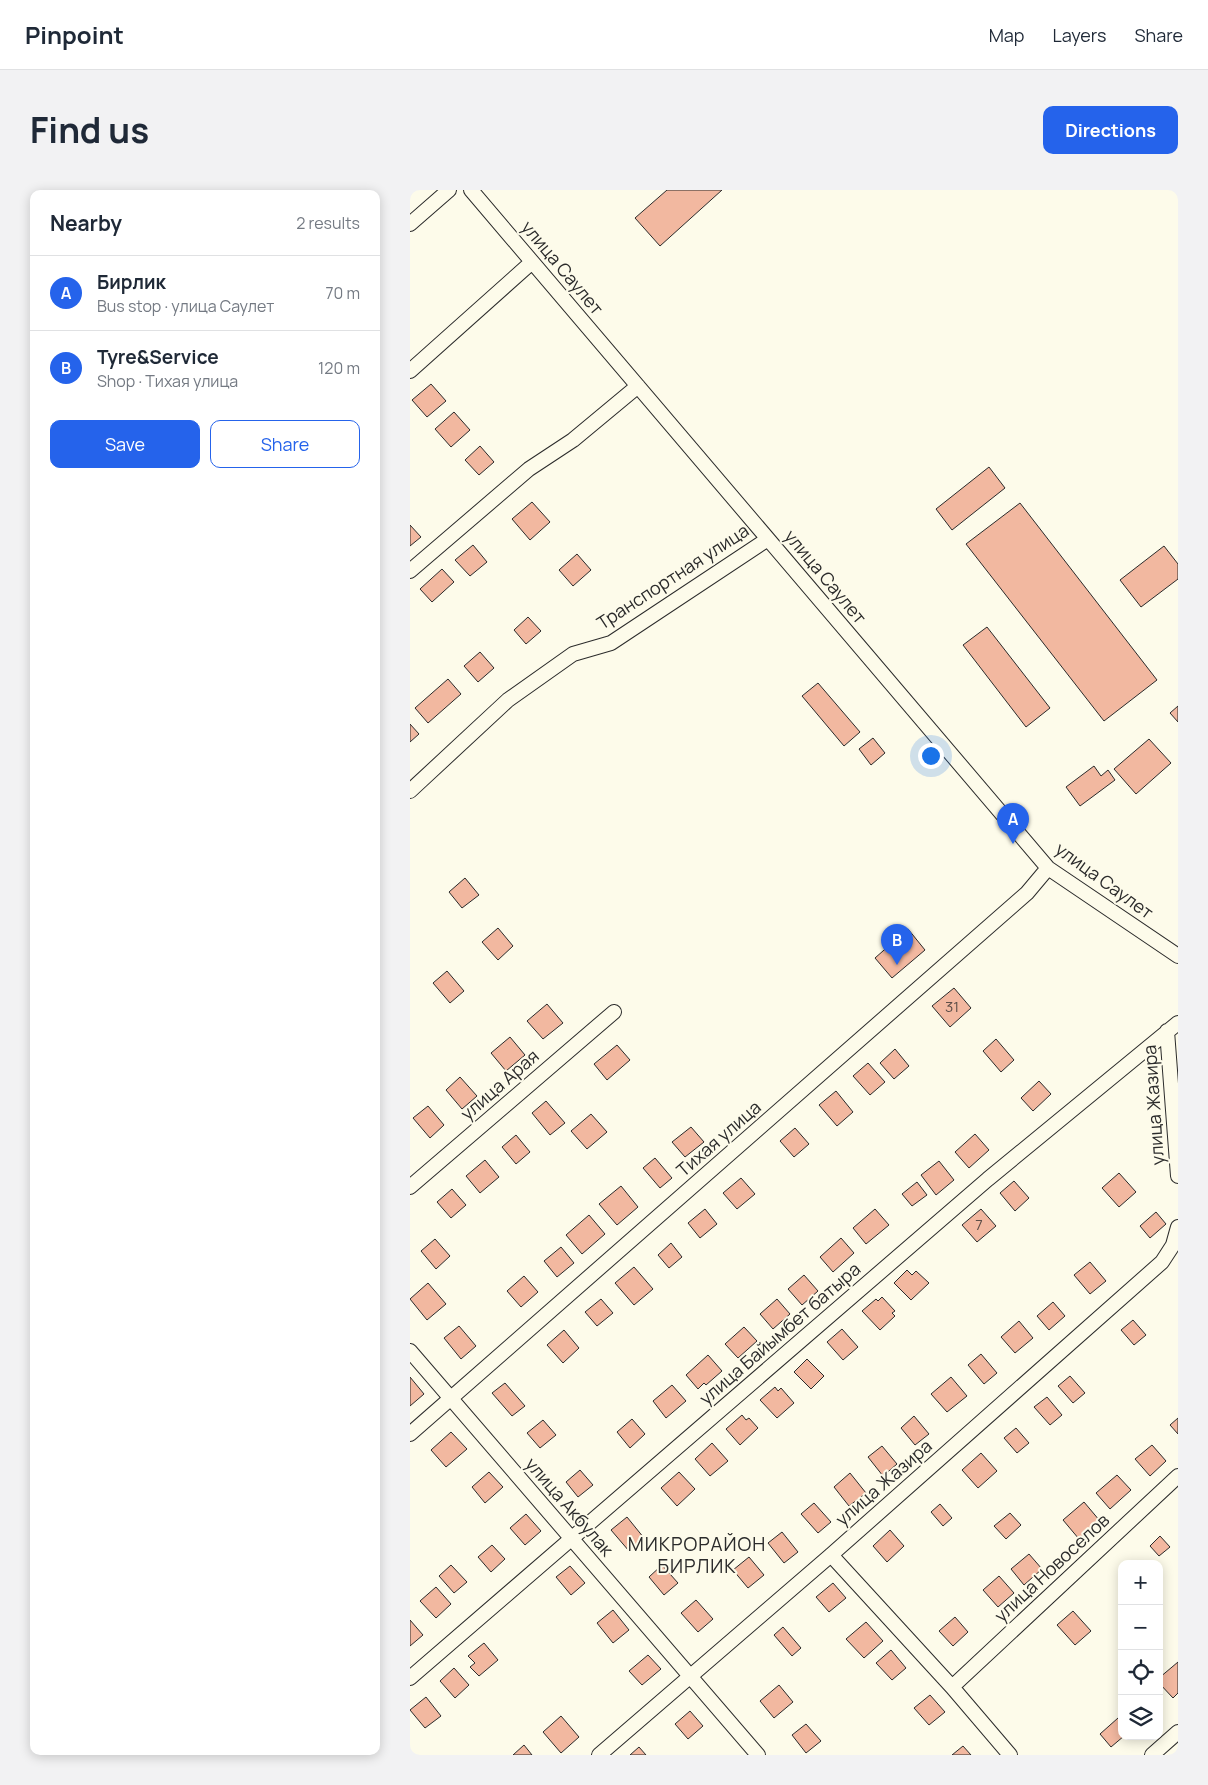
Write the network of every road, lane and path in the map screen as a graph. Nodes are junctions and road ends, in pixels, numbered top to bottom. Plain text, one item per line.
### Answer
1 (449, 190) edge
2 (471, 190) edge
3 (410, 224) edge
4 (532, 262) junction
5 (410, 371) edge
6 (638, 386) junction
7 (768, 539) junction
8 (410, 571) edge
9 (410, 792) edge
10 (1048, 868) junction
11 (1178, 956) edge
12 (614, 1012) dead end
13 (1172, 1027) edge
14 (1178, 1176) edge
15 (410, 1187) edge
16 (1178, 1227) edge
17 (410, 1351) edge
18 (451, 1399) junction
19 (410, 1434) edge
20 (1175, 1485) edge
21 (572, 1539) junction
22 (831, 1555) junction
23 (690, 1676) junction
24 (410, 1678) edge
25 (952, 1687) junction
26 (1178, 1732) edge
27 (599, 1755) edge
28 (758, 1755) edge
29 (1010, 1755) edge
30 (1152, 1755) edge

1 - 3 street
2 - 4 street, улица Саулет
4 - 5 street
4 - 6 street, улица Саулет
6 - 7 street, улица Саулет
6 - 8 street
7 - 9 street, Транспортная улица
7 - 10 street, улица Саулет
10 - 11 street, улица Саулет
10 - 18 street, Тихая улица
12 - 15 street, улица Арая
13 - 14 street, улица Жазира
13 - 21 street, улица Байымбет батыра
16 - 22 street, улица Жазира
17 - 18 street, улица Акбулак
18 - 19 street, Тихая улица
18 - 21 street, улица Акбулак
20 - 25 street, улица Новоселов
21 - 23 street, улица Акбулак
21 - 24 street, улица Байымбет батыра
22 - 23 street, улица Жазира
22 - 25 street
23 - 27 street, улица Жазира
23 - 28 street, улица Акбулак
25 - 29 street
26 - 30 street

